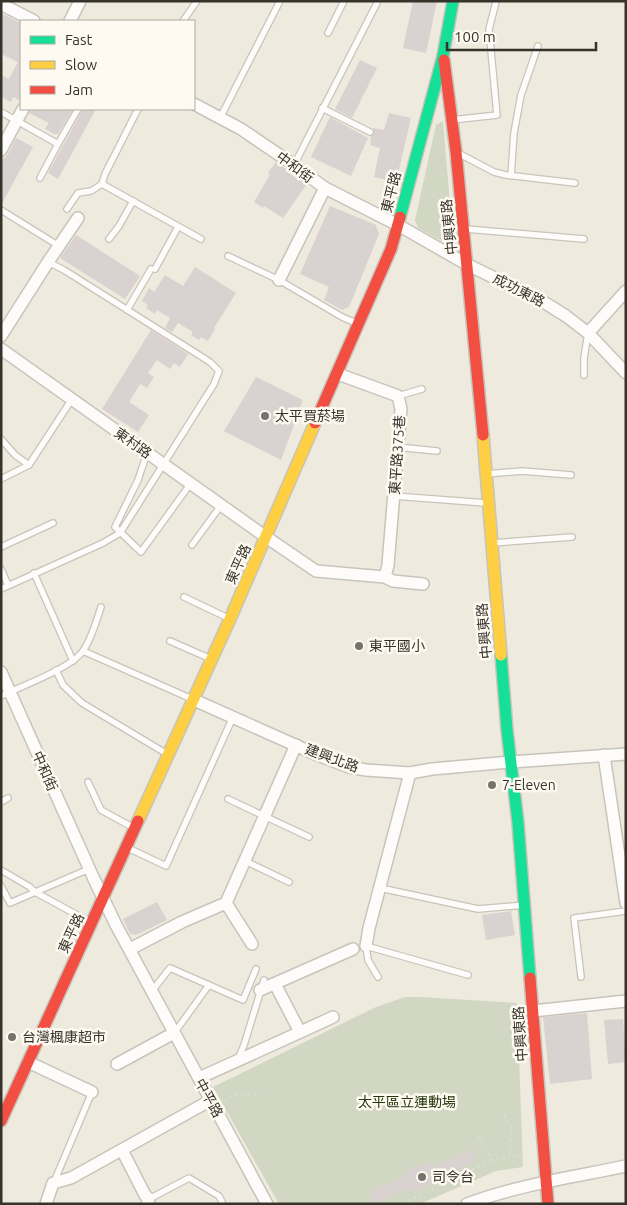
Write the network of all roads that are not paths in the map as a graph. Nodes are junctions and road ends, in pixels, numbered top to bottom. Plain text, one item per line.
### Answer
1 (80, 1) edge
2 (197, 1) edge
3 (280, 1) edge
4 (344, 1) edge
5 (378, 1) edge
6 (453, 1) edge
7 (496, 2) edge
8 (1, 4) edge
9 (32, 20) edge
10 (70, 20) edge
11 (184, 20) edge
12 (328, 33) dead end
13 (538, 46) dead end
14 (443, 56) junction
15 (195, 105) edge
16 (322, 108) junction
17 (22, 110) edge
18 (77, 110) edge
19 (137, 110) edge
20 (1, 112) edge
21 (220, 118) junction
22 (16, 120) junction
23 (452, 120) junction
24 (370, 132) dead end
25 (58, 144) junction
26 (1, 150) edge
27 (456, 152) junction
28 (294, 165) junction
29 (511, 176) junction
30 (40, 178) dead end
31 (575, 183) dead end
32 (102, 184) junction
33 (325, 188) junction
34 (132, 201) junction
35 (66, 209) dead end
36 (1, 210) edge
37 (78, 218) dead end
38 (398, 225) junction
39 (178, 226) junction
40 (464, 228) junction
41 (109, 239) dead end
42 (200, 239) dead end
43 (584, 240) dead end
44 (59, 246) junction
45 (228, 256) dead end
46 (48, 262) junction
47 (468, 265) junction
48 (279, 280) junction
49 (626, 291) edge
50 (127, 310) junction
51 (359, 324) junction
52 (588, 333) junction
53 (1, 336) edge
54 (1, 349) edge
55 (626, 373) edge
56 (338, 374) junction
57 (584, 375) dead end
58 (422, 389) dead end
59 (398, 396) junction
60 (72, 400) junction
61 (1, 440) edge
62 (397, 447) junction
63 (437, 451) dead end
64 (147, 453) junction
65 (164, 464) junction
66 (29, 465) junction
67 (486, 474) junction
68 (571, 475) dead end
69 (1, 479) edge
70 (191, 483) junction
71 (394, 496) junction
72 (488, 503) junction
73 (222, 504) junction
74 (53, 524) dead end
75 (120, 533) junction
76 (266, 537) junction
77 (572, 537) dead end
78 (492, 543) junction
79 (192, 545) dead end
80 (1, 547) edge
81 (1, 569) edge
82 (34, 573) junction
83 (385, 577) junction
84 (423, 584) dead end
85 (8, 585) junction
86 (1, 589) edge
87 (184, 597) dead end
88 (101, 607) dead end
89 (230, 618) junction
90 (170, 640) dead end
91 (83, 651) junction
92 (211, 659) junction
93 (74, 661) junction
94 (56, 670) junction
95 (1, 672) edge
96 (5, 694) edge
97 (192, 699) junction
98 (233, 717) junction
99 (296, 746) junction
100 (167, 754) junction
101 (626, 754) edge
102 (604, 755) junction
103 (511, 762) junction
104 (410, 773) junction
105 (88, 782) dead end
106 (8, 798) dead end
107 (228, 799) dead end
108 (1, 802) edge
109 (266, 816) junction
110 (134, 828) junction
111 (309, 837) dead end
112 (126, 847) junction
113 (245, 861) junction
114 (89, 869) junction
115 (1, 870) edge
116 (289, 882) dead end
117 (1, 886) edge
118 (380, 888) junction
119 (35, 892) junction
120 (103, 898) junction
121 (226, 903) junction
122 (626, 903) edge
123 (524, 905) junction
124 (626, 911) edge
125 (92, 923) junction
126 (252, 944) dead end
127 (366, 946) junction
128 (130, 949) junction
129 (353, 949) dead end
130 (256, 968) dead end
131 (468, 974) dead end
132 (378, 977) dead end
133 (581, 977) dead end
134 (209, 985) junction
135 (266, 985) junction
136 (152, 991) junction
137 (626, 1001) edge
138 (533, 1011) junction
139 (332, 1017) dead end
140 (300, 1032) junction
141 (174, 1033) junction
142 (238, 1059) junction
143 (28, 1062) junction
144 (118, 1064) dead end
145 (199, 1078) junction
146 (92, 1092) joint
147 (217, 1101) junction
148 (1, 1121) edge
149 (122, 1150) junction
150 (626, 1166) edge
151 (54, 1182) junction
152 (545, 1183) junction
153 (148, 1201) edge
154 (46, 1204) edge
155 (222, 1204) edge
156 (267, 1204) edge
157 (467, 1204) edge
158 (548, 1204) edge

1 - 10 street
2 - 11 lane
3 - 21 lane
4 - 12 lane
5 - 16 lane
6 - 14 main road, 東平路
7 - 23 lane
8 - 9 street
13 - 29 lane
14 - 23 main road, 中興東路
14 - 38 main road, 東平路
15 - 21 street, 中和街
16 - 24 lane
16 - 28 lane
17 - 22 street
18 - 25 lane
19 - 32 lane
20 - 22 lane
21 - 28 street, 中和街
22 - 25 lane
22 - 26 street
23 - 27 main road, 中興東路
25 - 30 lane
27 - 29 lane
27 - 40 main road, 中興東路
28 - 33 street, 中和街
29 - 31 lane
32 - 34 lane
32 - 35 lane
33 - 38 street, 中和街
33 - 48 street
34 - 39 lane
34 - 41 lane
36 - 44 lane
37 - 44 street
38 - 47 street, 成功東路
38 - 51 main road, 東平路
39 - 42 lane
39 - 50 lane
40 - 43 lane
40 - 47 main road, 中興東路
44 - 46 street
45 - 48 lane
46 - 50 lane
46 - 53 street
47 - 52 street, 成功東路
47 - 67 main road, 中興東路
48 - 51 lane
49 - 52 street
50 - 65 lane
51 - 56 main road, 東平路
52 - 55 street, 成功東路
52 - 57 lane
54 - 60 street, 東村路
56 - 59 street, 東平路375巷
56 - 76 main road, 東平路
58 - 59 lane
59 - 62 street, 東平路375巷
60 - 64 street, 東村路
60 - 66 lane
61 - 66 lane
62 - 63 lane
62 - 71 street, 東平路375巷
64 - 65 street, 東村路
64 - 75 lane
65 - 70 street, 東村路
65 - 75 lane
66 - 69 lane
67 - 68 lane
67 - 72 main road, 中興東路
70 - 73 street, 東村路
70 - 75 lane
71 - 72 lane
71 - 83 street, 東平路375巷
72 - 78 main road, 中興東路
73 - 76 street, 東村路
73 - 79 lane
74 - 80 lane
75 - 82 lane
76 - 83 street
76 - 89 main road, 東平路
77 - 78 lane
78 - 103 main road, 中興東路
81 - 85 lane
82 - 85 lane
82 - 93 lane
83 - 84 street
85 - 86 lane
87 - 89 lane
88 - 91 lane
89 - 92 main road, 東平路
90 - 92 lane
91 - 93 lane
91 - 97 lane
92 - 97 main road, 東平路
93 - 94 lane
94 - 96 lane
94 - 100 lane
95 - 96 street, 中和街
96 - 114 street, 中和街
97 - 98 street, 建興北路
97 - 100 main road, 東平路
98 - 99 street, 建興北路
98 - 112 lane
99 - 104 street, 建興北路
99 - 109 street
100 - 110 main road, 東平路
101 - 102 street, 建興北路
102 - 103 street, 建興北路
102 - 122 street
103 - 104 street, 建興北路
103 - 123 main road, 中興東路
104 - 118 street
105 - 110 lane
106 - 108 lane
107 - 109 lane
109 - 111 lane
109 - 113 street
110 - 112 main road, 東平路
112 - 120 main road, 東平路
113 - 116 lane
113 - 121 street
114 - 119 lane
114 - 120 street, 中和街
115 - 119 lane
117 - 119 lane
118 - 123 lane
118 - 127 street
119 - 125 lane
120 - 125 main road, 東平路
120 - 128 street, 中平路
121 - 126 street
121 - 128 street
123 - 138 main road, 中興東路
124 - 133 lane
125 - 143 main road, 東平路
127 - 131 lane
127 - 132 lane
128 - 136 street, 中平路
129 - 135 street
130 - 134 lane
134 - 136 lane
134 - 141 lane
135 - 140 street
135 - 142 lane
136 - 141 street, 中平路
137 - 138 street
138 - 152 main road, 中興東路
139 - 140 street
140 - 142 street
141 - 144 street
141 - 145 street, 中平路
142 - 145 street
143 - 146 street
143 - 148 main road, 東平路
145 - 147 street, 中平路
146 - 151 lane
147 - 149 street
147 - 156 street, 中平路
149 - 151 street
149 - 153 street
150 - 152 street
151 - 154 street
152 - 157 street
152 - 158 main road, 中興東路
153 - 155 lane

